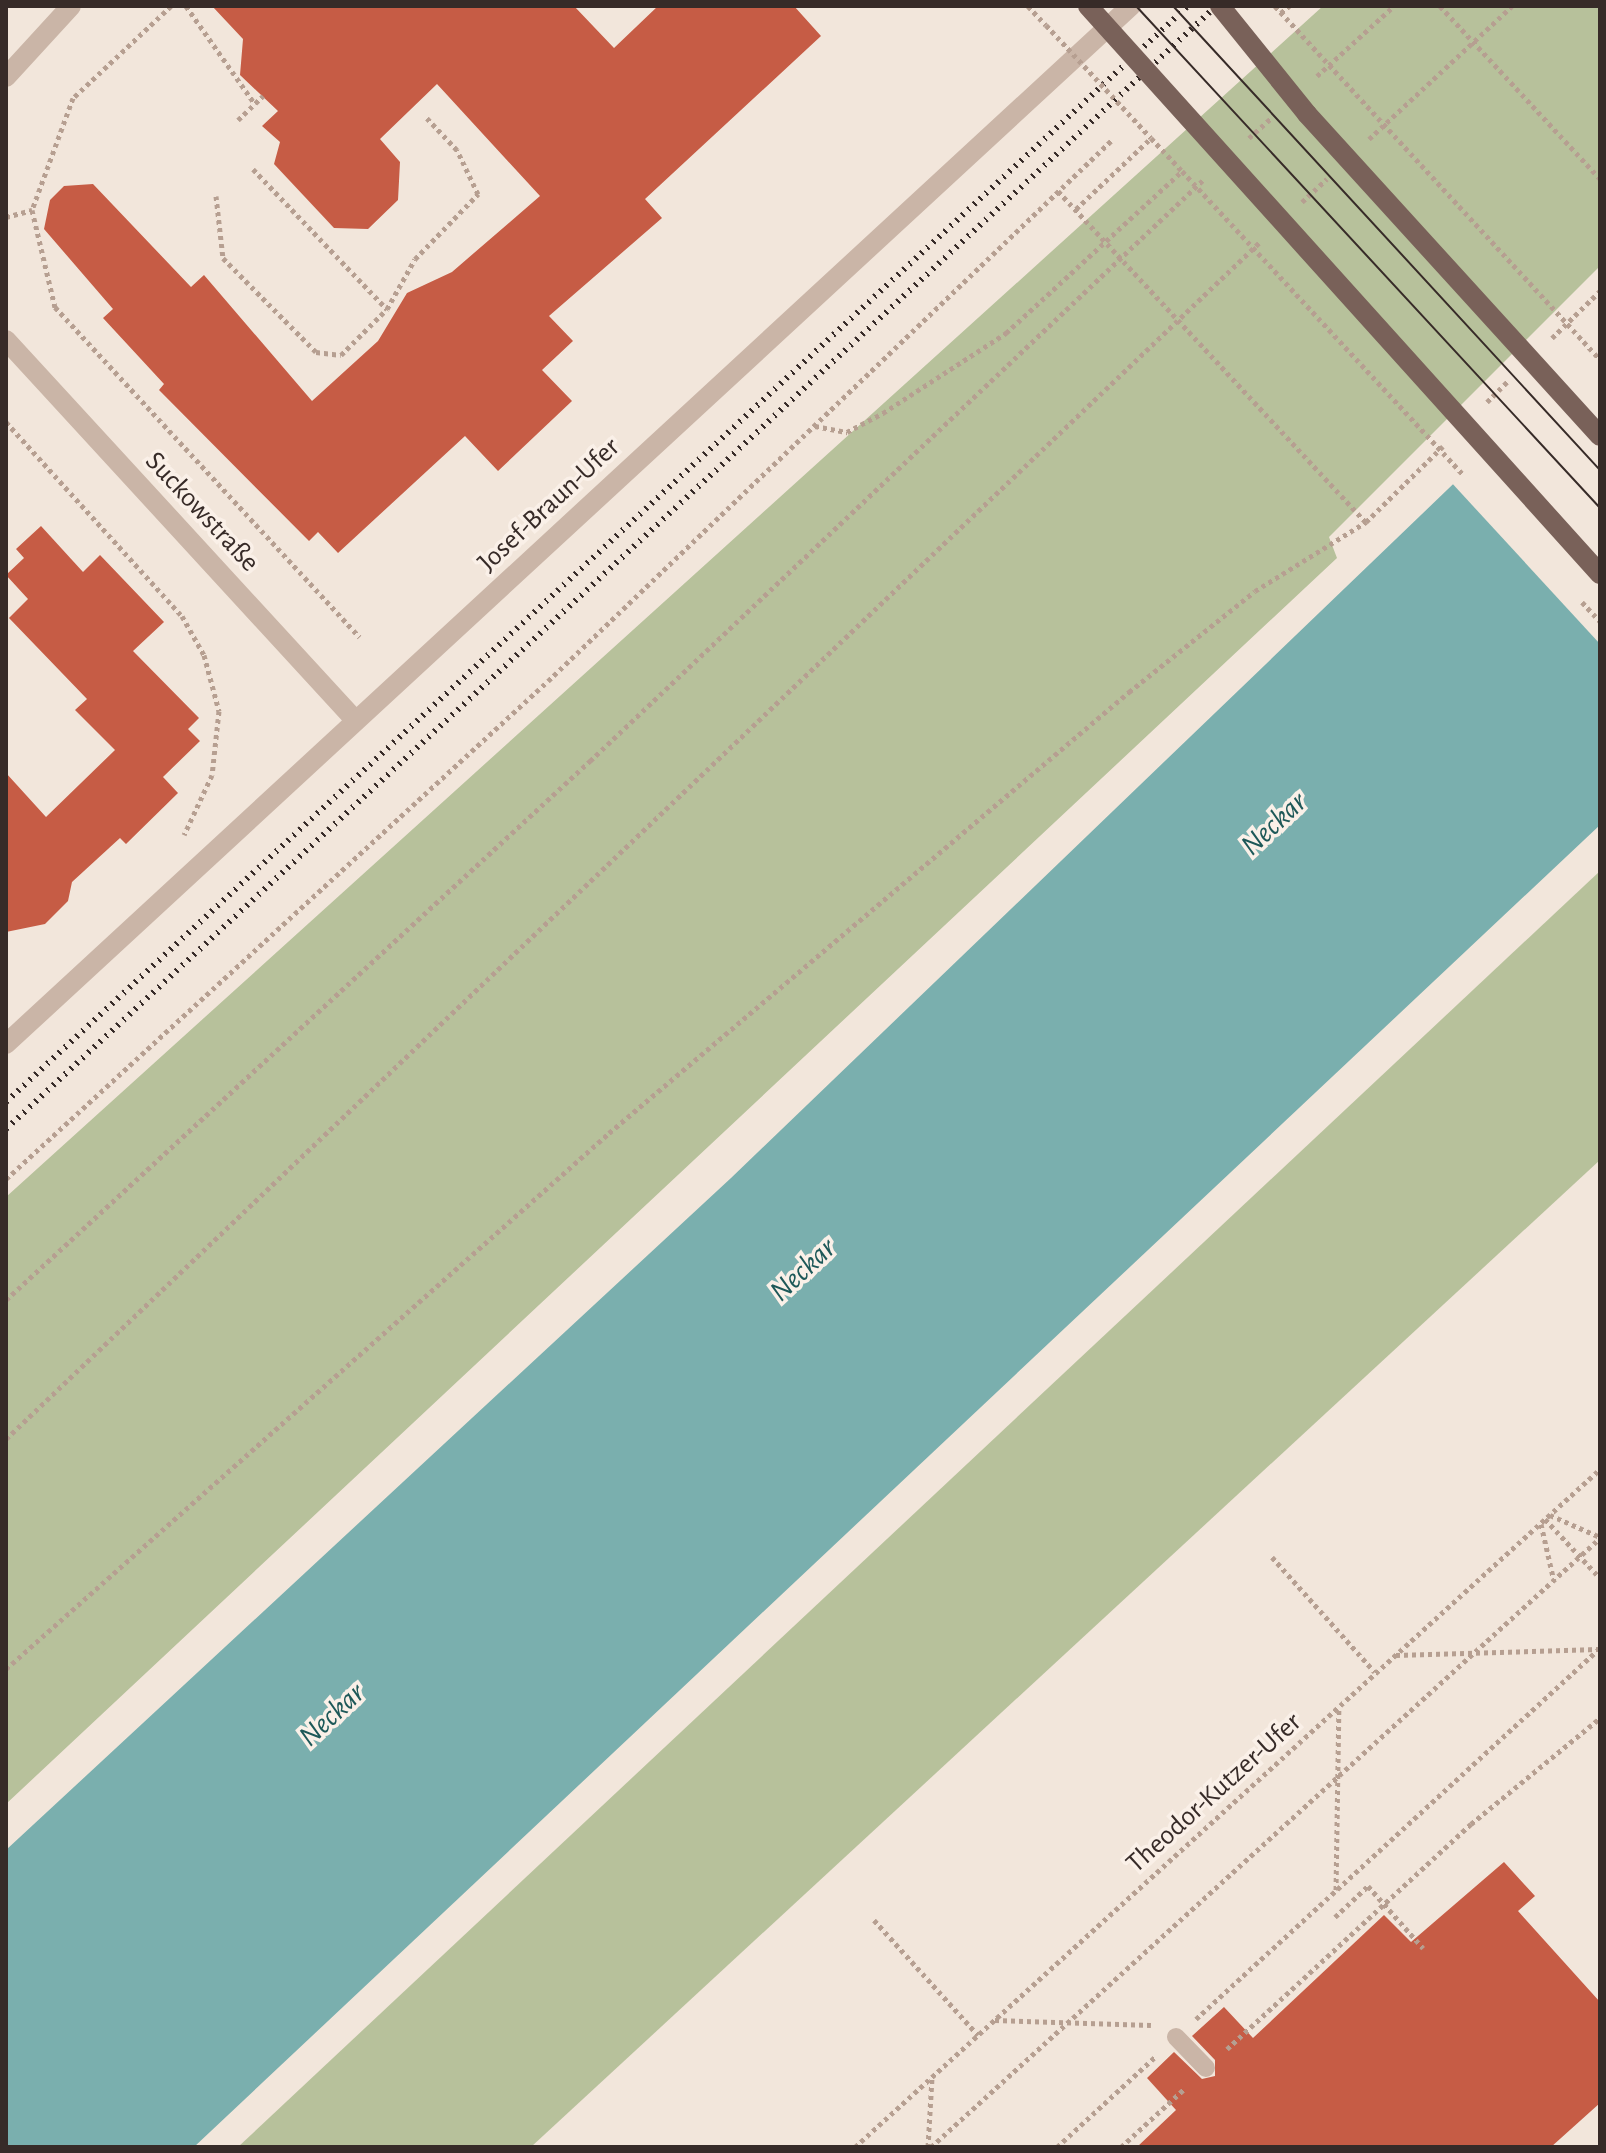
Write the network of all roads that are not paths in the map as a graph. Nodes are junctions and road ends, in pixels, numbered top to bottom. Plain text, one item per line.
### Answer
1 (71, 6) edge
2 (1088, 6) edge
3 (1131, 6) edge
4 (1220, 6) edge
5 (6, 77) edge
6 (6, 340) edge
7 (1600, 436) edge
8 (1600, 574) edge
9 (356, 721) junction
10 (6, 1044) edge
11 (1182, 2032) road end
12 (1206, 2068) road end

1 - 5 street
2 - 8 main road, bridge
3 - 9 street, Josef-Braun-Ufer
4 - 7 main road, bridge
6 - 9 street, Suckowstraße
9 - 10 street, Josef-Braun-Ufer
11 - 12 lane

